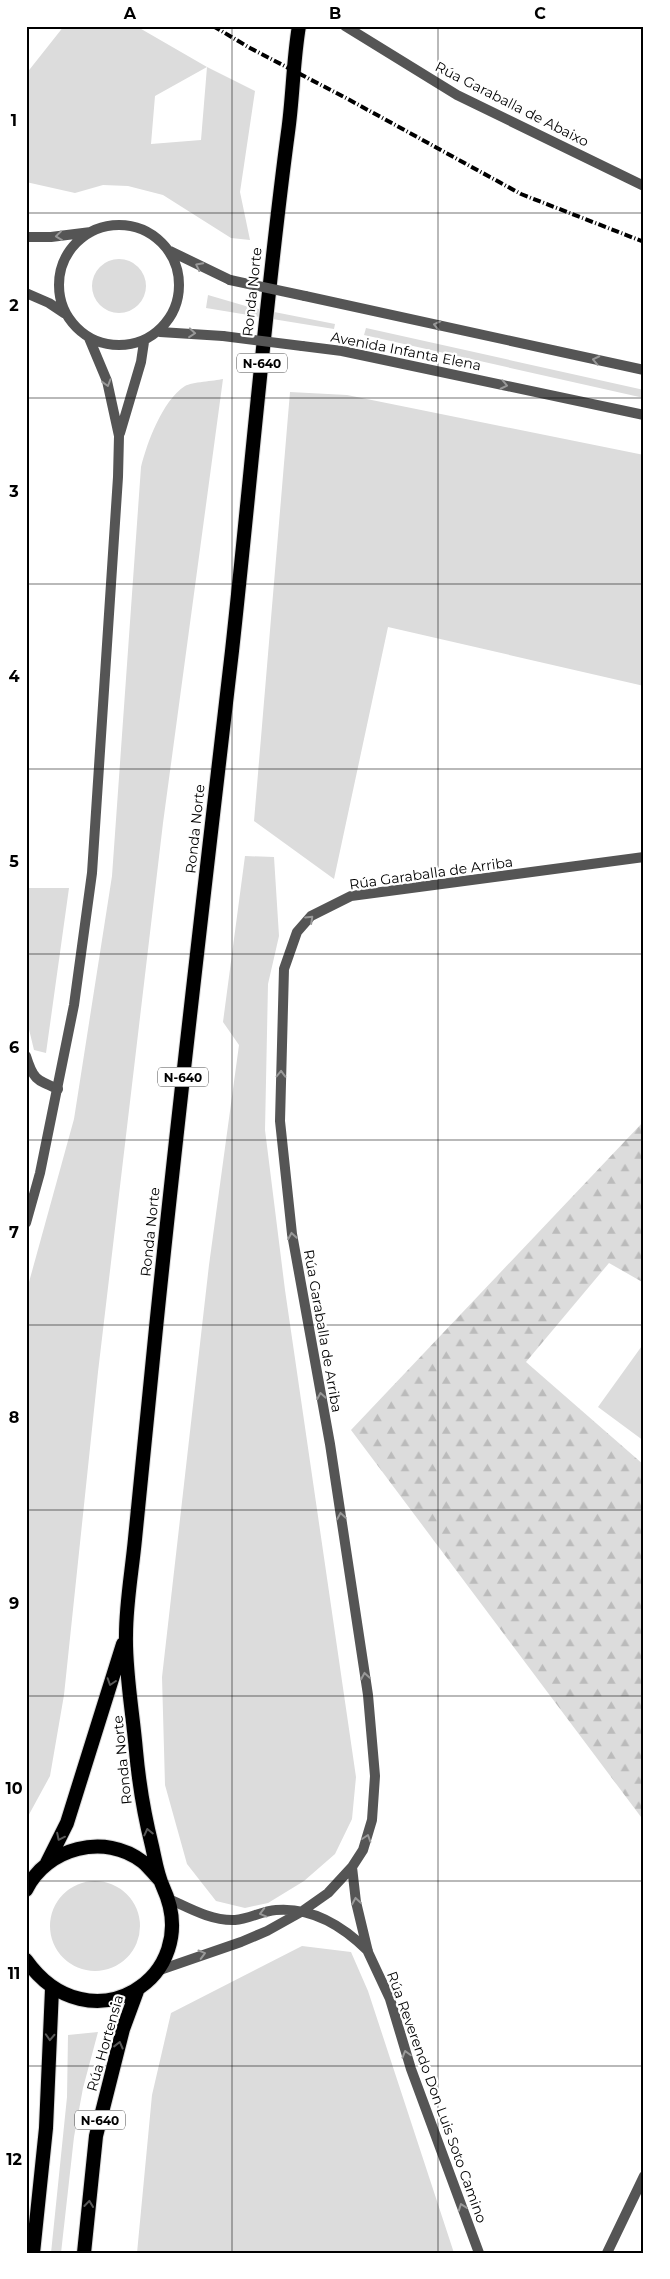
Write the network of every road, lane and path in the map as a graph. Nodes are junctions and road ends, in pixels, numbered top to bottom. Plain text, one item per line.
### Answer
1 (299, 26) edge
2 (347, 28) edge
3 (644, 186) edge
4 (92, 232) junction
5 (26, 237) edge
6 (170, 251) junction
7 (26, 293) edge
8 (64, 313) junction
9 (160, 332) junction
10 (89, 338) junction
11 (144, 342) junction
12 (644, 370) edge
13 (644, 415) edge
14 (119, 436) junction
15 (644, 857) edge
16 (26, 1056) edge
17 (58, 1089) junction
18 (26, 1223) edge
19 (126, 1636) junction
20 (47, 1863) junction
21 (352, 1867) junction
22 (160, 1880) junction
23 (28, 1884) edge
24 (169, 1899) junction
25 (301, 1912) junction
26 (368, 1952) junction
27 (26, 1960) edge
28 (157, 1971) junction
29 (52, 1988) junction
30 (136, 1991) junction
31 (644, 2176) edge
32 (33, 2253) edge
33 (84, 2253) edge
34 (479, 2253) edge
35 (607, 2253) edge

1 - 19 highway, Ronda Norte / N-640
2 - 3 street, Rúa Garaballa de Abaixo
4 -> 5 street
4 - 6 street
4 - 8 street
6 - 9 street
12 -> 6 street, bridge
7 - 8 street
8 - 10 street
9 - 11 street
9 -> 13 street, Avenida Infanta Elena, bridge
10 - 11 street
10 -> 14 street
11 - 14 street
14 - 17 street
21 -> 15 street, Rúa Garaballa de Arriba
16 - 17 street
17 - 18 street
19 -> 20 highway, Ronda Norte / N-640
22 -> 19 highway, Ronda Norte / N-640
20 - 22 highway, Ronda Norte / N-640
20 - 23 highway, Ronda Norte / N-640
21 - 25 street, Rúa Garaballa de Arriba
26 -> 21 street, Rúa Reverendo Don Luis Soto Camino
22 - 24 highway, Ronda Norte / N-640
25 -> 24 street, Rúa Reverendo Don Luis Soto Camino
24 - 28 highway, Ronda Norte / N-640
25 - 26 street, Rúa Reverendo Don Luis Soto Camino
28 -> 25 street, Rúa Garaballa de Arriba
34 -> 26 street, Rúa Reverendo Don Luis Soto Camino
27 - 29 highway, Ronda Norte / N-640
28 - 30 highway, Ronda Norte / N-640
29 - 30 highway, Ronda Norte / N-640
29 -> 32 highway
33 -> 30 highway, Rúa Hortensia / N-640
31 - 35 street

